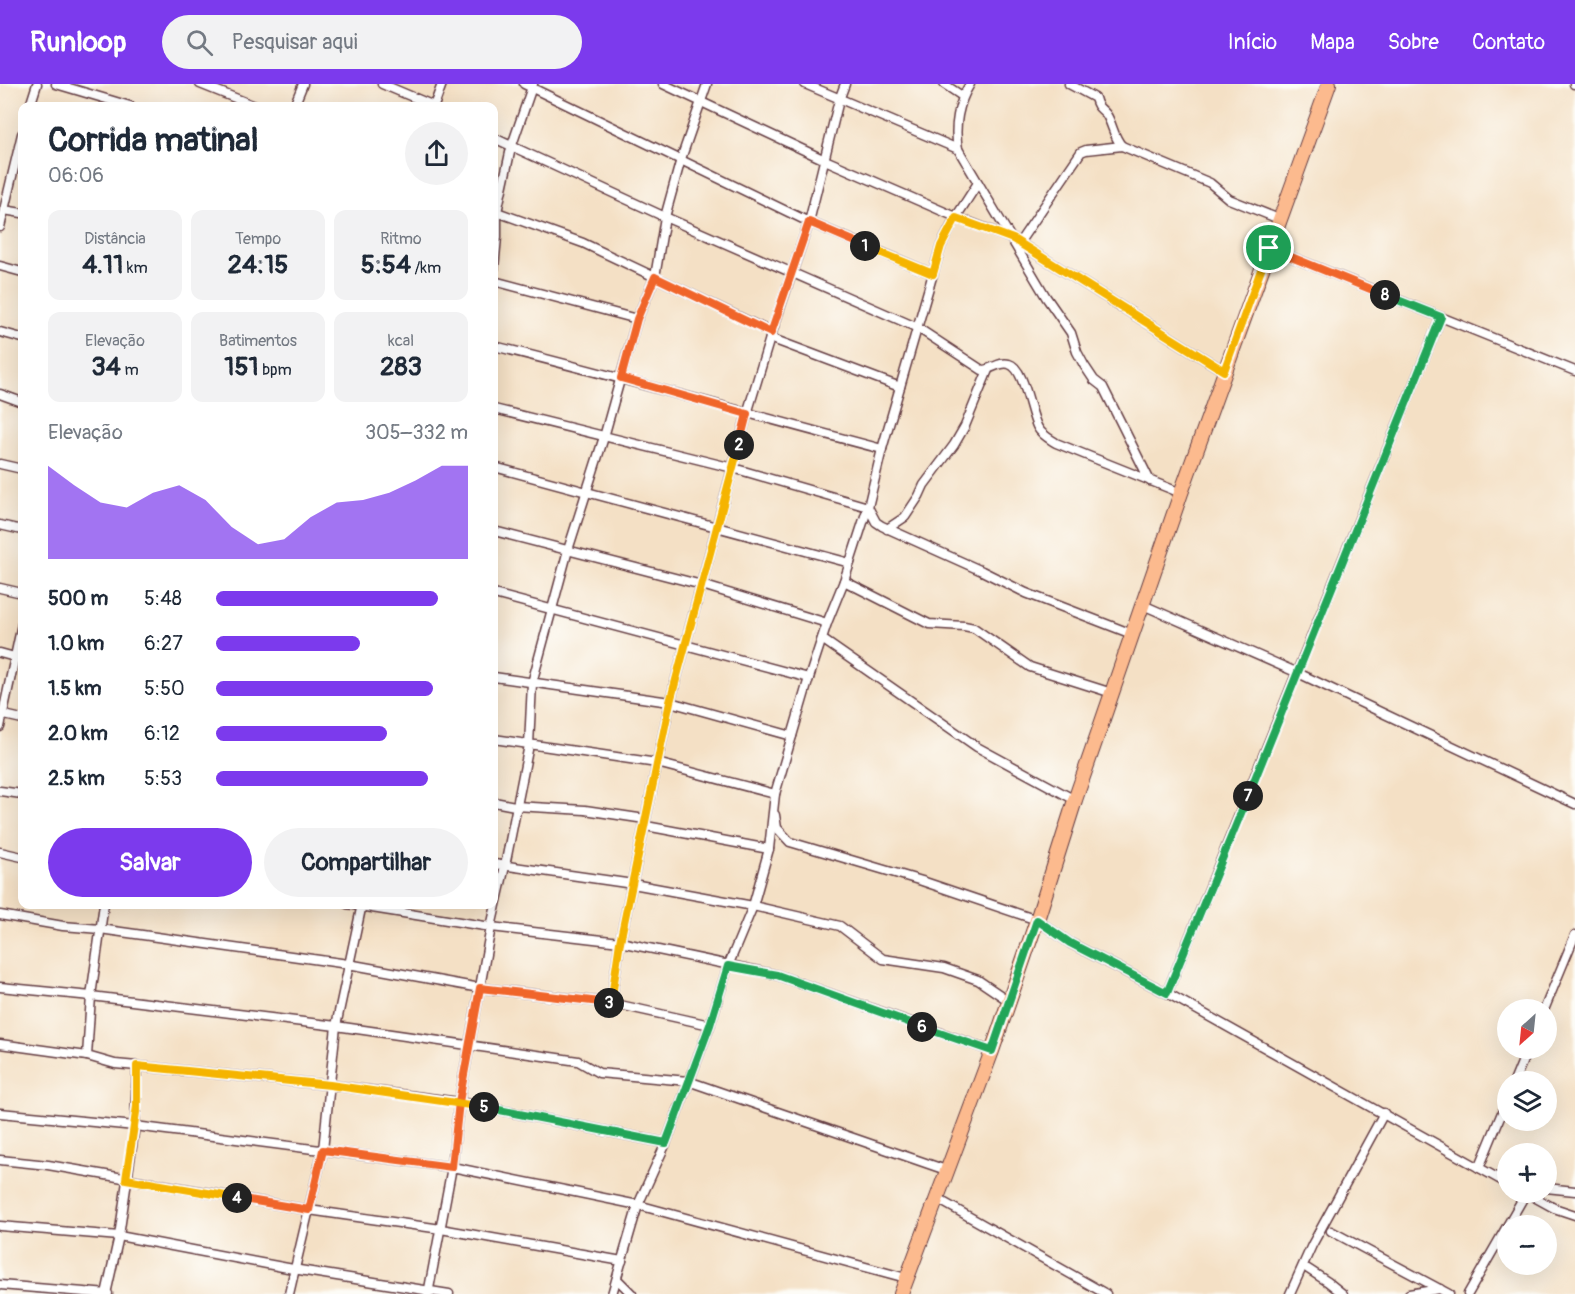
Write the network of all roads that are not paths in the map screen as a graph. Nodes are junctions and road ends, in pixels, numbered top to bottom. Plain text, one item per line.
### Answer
1 (37, 84) edge
2 (56, 84) edge
3 (200, 84) edge
4 (303, 84) edge
5 (382, 84) edge
6 (442, 84) edge
7 (663, 84) edge
8 (707, 84) edge
9 (805, 84) edge
10 (845, 84) edge
11 (944, 84) edge
12 (970, 84) edge
13 (1069, 84) edge
14 (1329, 84) edge
15 (530, 85) edge
16 (962, 96) junction
17 (839, 100) junction
18 (31, 102) edge
19 (117, 102) edge
20 (245, 102) edge
21 (296, 102) edge
22 (425, 102) edge
23 (435, 102) edge
24 (701, 102) junction
25 (498, 140) edge
26 (1122, 146) junction
27 (511, 148) junction
28 (958, 149) junction
29 (18, 158) edge
30 (681, 159) junction
31 (825, 160) junction
32 (978, 183) junction
33 (498, 200) edge
34 (4, 210) junction
35 (18, 212) edge
36 (498, 213) edge
37 (665, 217) junction
38 (956, 218) junction
39 (1279, 219) junction
40 (809, 222) junction
41 (0, 228) edge
42 (1016, 241) junction
43 (1269, 248) junction
44 (0, 266) edge
45 (18, 271) edge
46 (791, 272) junction
47 (933, 274) junction
48 (655, 277) junction
49 (498, 282) edge
50 (1441, 317) junction
51 (637, 319) junction
52 (918, 328) junction
53 (0, 332) edge
54 (770, 336) junction
55 (18, 337) edge
56 (498, 347) edge
57 (988, 370) junction
58 (1224, 371) junction
59 (1575, 371) edge
60 (621, 378) junction
61 (900, 387) junction
62 (0, 394) edge
63 (18, 401) edge
64 (498, 410) edge
65 (747, 414) junction
66 (604, 437) junction
67 (882, 448) junction
68 (0, 464) edge
69 (18, 468) edge
70 (498, 468) edge
71 (733, 468) junction
72 (1150, 481) junction
73 (586, 492) junction
74 (1181, 493) junction
75 (868, 507) junction
76 (0, 525) edge
77 (716, 527) junction
78 (887, 528) junction
79 (18, 529) edge
80 (498, 532) edge
81 (568, 550) junction
82 (850, 563) junction
83 (844, 581) junction
84 (702, 585) junction
85 (0, 588) edge
86 (18, 592) edge
87 (498, 595) edge
88 (1143, 604) junction
89 (553, 609) junction
90 (827, 623) junction
91 (1132, 634) junction
92 (822, 639) junction
93 (686, 645) junction
94 (0, 653) edge
95 (18, 658) edge
96 (18, 661) edge
97 (1298, 673) junction
98 (498, 678) edge
99 (809, 678) junction
100 (532, 683) junction
101 (1112, 693) junction
102 (670, 702) junction
103 (2, 715) edge
104 (18, 718) edge
105 (0, 727) edge
106 (792, 736) junction
107 (498, 740) edge
108 (529, 746) junction
109 (657, 763) junction
110 (0, 790) edge
111 (18, 793) edge
112 (775, 794) junction
113 (1074, 800) junction
114 (498, 803) edge
115 (1575, 804) edge
116 (515, 806) junction
117 (773, 806) junction
118 (646, 823) junction
119 (769, 849) junction
120 (0, 852) edge
121 (18, 856) edge
122 (498, 865) edge
123 (505, 866) junction
124 (633, 884) junction
125 (498, 896) edge
126 (753, 906) junction
127 (103, 909) edge
128 (361, 909) edge
129 (380, 909) edge
130 (495, 909) edge
131 (0, 915) edge
132 (1037, 920) junction
133 (491, 927) junction
134 (100, 929) junction
135 (1575, 935) edge
136 (620, 942) junction
137 (348, 964) junction
138 (728, 966) junction
139 (0, 987) edge
140 (480, 988) junction
141 (1167, 993) junction
142 (91, 996) junction
143 (1549, 999) edge
144 (1009, 1001) junction
145 (611, 1003) junction
146 (710, 1025) junction
147 (336, 1026) junction
148 (0, 1044) edge
149 (470, 1046) junction
150 (992, 1051) junction
151 (87, 1056) junction
152 (137, 1066) junction
153 (688, 1082) junction
154 (330, 1085) junction
155 (459, 1102) junction
156 (0, 1113) edge
157 (1384, 1113) junction
158 (1497, 1125) edge
159 (135, 1126) junction
160 (666, 1143) junction
161 (323, 1150) junction
162 (0, 1160) edge
163 (452, 1167) junction
164 (1479, 1168) junction
165 (946, 1170) junction
166 (1497, 1178) edge
167 (126, 1179) junction
168 (1557, 1189) edge
169 (1575, 1191) edge
170 (936, 1198) junction
171 (1519, 1203) edge
172 (1544, 1203) edge
173 (638, 1205) junction
174 (309, 1210) junction
175 (1575, 1215) edge
176 (0, 1226) edge
177 (441, 1228) junction
178 (1331, 1231) dead end
179 (119, 1236) junction
180 (622, 1261) junction
181 (293, 1269) junction
182 (1308, 1269) dead end
183 (617, 1278) junction
184 (906, 1278) junction
185 (0, 1285) edge
186 (1440, 1289) junction
187 (428, 1292) edge
188 (107, 1294) edge
189 (289, 1294) edge
190 (449, 1294) edge
191 (612, 1294) edge
192 (632, 1294) edge
193 (901, 1294) edge
194 (1106, 1294) edge
195 (1290, 1294) edge
196 (1343, 1294) edge
197 (1409, 1294) edge
198 (1449, 1294) edge
199 (1468, 1294) edge

1 - 18 street
2 - 19 street
3 - 20 street
4 - 21 street
5 - 22 street
6 - 23 street
7 - 24 street
8 - 24 street
9 - 17 street
10 - 17 street
11 - 16 street
12 - 16 street
13 - 26 street
14 - 39 main road
15 - 27 street
15 - 30 street
16 - 28 street
17 - 28 street
17 - 31 street
24 - 30 street
24 - 31 street
25 - 27 street
26 - 39 street
26 - 42 street
27 - 33 street
27 - 37 street
28 - 32 street
29 - 34 street
30 - 37 street
30 - 40 street
31 - 38 street
31 - 40 street
32 - 38 street
32 - 42 street
34 - 35 street
34 - 41 street
36 - 48 street
37 - 46 street
37 - 48 street
38 - 42 street
38 - 47 street
39 - 43 main road
40 - 46 street
40 - 47 street
42 - 58 street
42 - 72 street
43 - 50 street
43 - 58 main road
44 - 45 street
46 - 52 street
46 - 54 street
47 - 52 street
48 - 51 street
48 - 54 street
49 - 51 street
50 - 59 street
50 - 97 street
51 - 60 street
52 - 57 street
52 - 61 street
53 - 55 street
54 - 61 street
54 - 65 street
56 - 60 street
57 - 72 street
57 - 78 street
58 - 74 main road
60 - 65 street
60 - 66 street
61 - 67 street
62 - 63 street
64 - 66 street
65 - 67 street
65 - 71 street
66 - 71 street
66 - 73 street
67 - 75 street
68 - 69 street
70 - 73 street
71 - 75 street
71 - 77 street
72 - 74 street
73 - 77 street
73 - 81 street
74 - 88 main road
75 - 78 street
75 - 82 street
76 - 79 street
77 - 82 street
77 - 84 street
78 - 91 street
80 - 81 street
81 - 84 street
81 - 89 street
82 - 83 street
83 - 90 street
83 - 101 street
84 - 90 street
84 - 93 street
85 - 86 street
87 - 89 street
88 - 91 main road
88 - 97 street
89 - 93 street
89 - 100 street
90 - 92 street
91 - 101 main road
92 - 99 street
92 - 113 street
93 - 99 street
93 - 102 street
94 - 95 street
96 - 103 street
97 - 115 street
97 - 141 street
98 - 100 street
99 - 106 street
100 - 102 street
100 - 108 street
101 - 113 main road
102 - 106 street
102 - 109 street
103 - 104 street
103 - 105 street
106 - 112 street
107 - 108 street
108 - 109 street
108 - 116 street
109 - 112 street
109 - 118 street
110 - 111 street
112 - 117 street
113 - 132 main road
114 - 116 street
116 - 118 street
116 - 123 street
117 - 119 street
117 - 132 street
118 - 119 street
118 - 124 street
119 - 126 street
120 - 121 street
122 - 123 street
123 - 124 street
123 - 125 street
124 - 126 street
124 - 136 street
126 - 138 street
126 - 144 street
127 - 134 street
128 - 137 street
129 - 133 street
130 - 133 street
131 - 134 street
132 - 141 street
132 - 144 main road
133 - 136 street
133 - 140 street
134 - 137 street
134 - 142 street
135 - 143 street
136 - 138 street
136 - 145 street
137 - 140 street
137 - 147 street
138 - 146 street
138 - 150 street
139 - 142 street
140 - 145 street
140 - 149 street
141 - 157 street
142 - 147 street
142 - 151 street
144 - 150 main road
145 - 146 street
146 - 153 street
147 - 149 street
147 - 154 street
148 - 151 street
149 - 153 street
149 - 155 street
150 - 165 main road
151 - 152 street
152 - 154 street
152 - 159 street
153 - 160 street
153 - 165 street
154 - 155 street
154 - 161 street
155 - 160 street
155 - 163 street
156 - 159 street
157 - 164 street
157 - 195 street
158 - 164 street
159 - 161 street
159 - 167 street
160 - 173 street
161 - 163 street
161 - 174 street
162 - 167 street
163 - 173 street
163 - 177 street
164 - 166 street
165 - 170 main road
167 - 174 street
167 - 179 street
168 - 169 street
170 - 184 main road
170 - 194 street
171 - 199 street
172 - 175 street
173 - 180 street
173 - 184 street
174 - 177 street
174 - 181 street
176 - 179 street
177 - 180 street
177 - 187 street
178 - 186 street
179 - 181 street
179 - 188 street
180 - 183 street
181 - 187 street
181 - 189 street
182 - 196 street
183 - 191 street
183 - 192 street
184 - 193 main road
185 - 188 street
186 - 197 street
186 - 198 street
187 - 190 street

